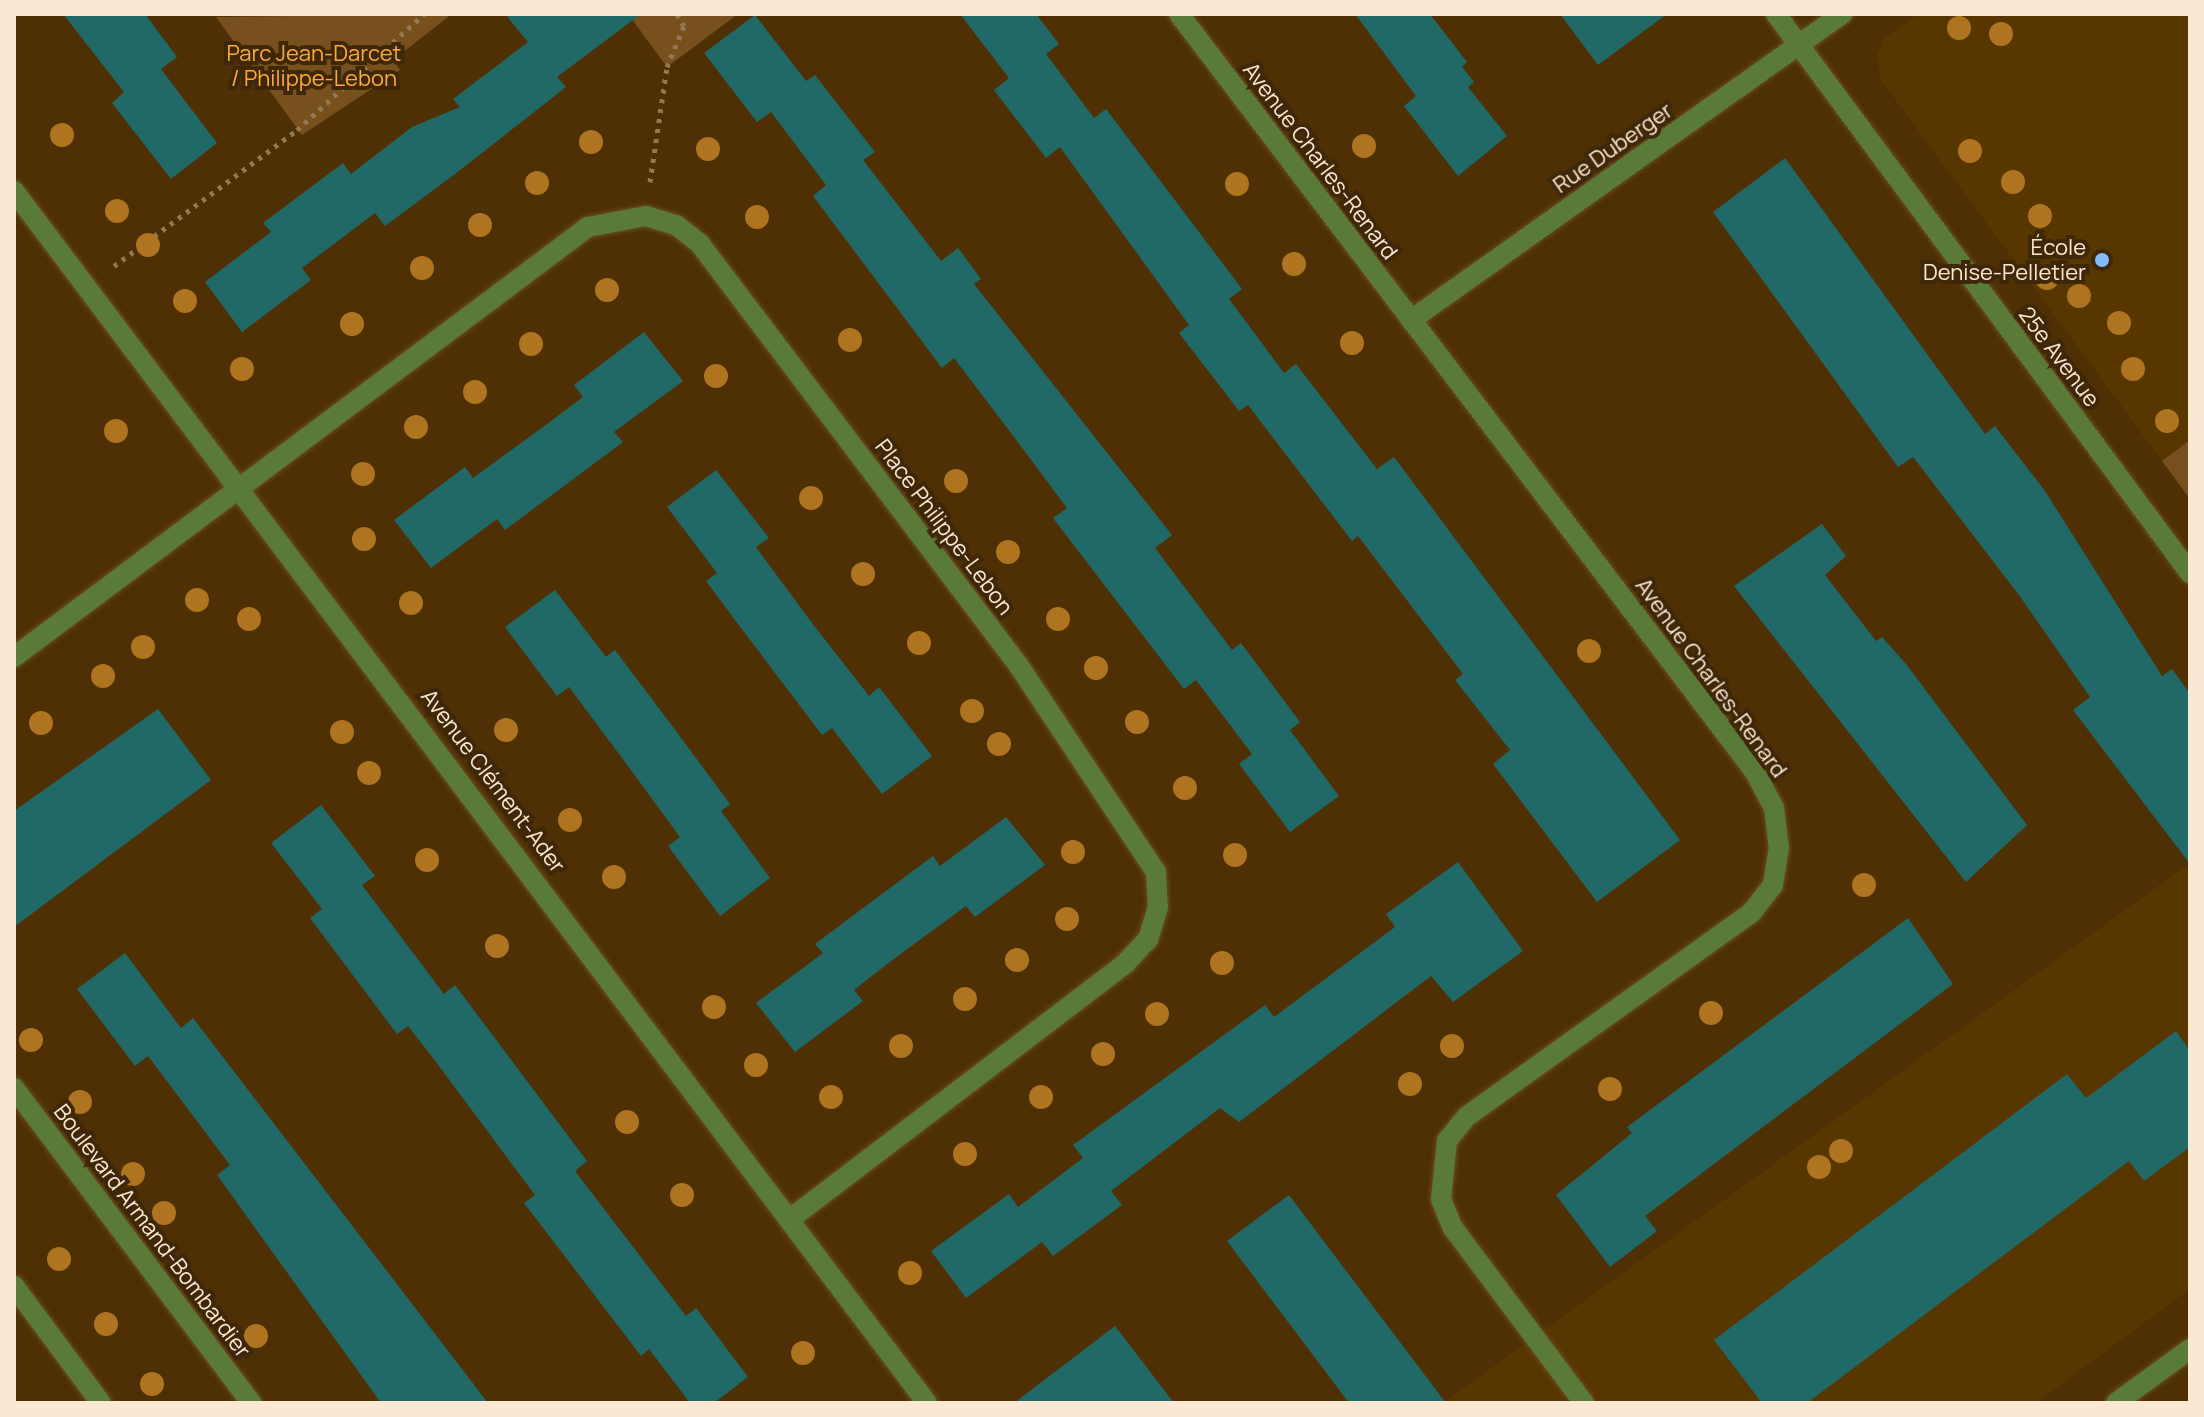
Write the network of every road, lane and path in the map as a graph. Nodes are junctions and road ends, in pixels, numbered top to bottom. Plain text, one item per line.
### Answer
1 (424, 14) edge
2 (677, 14) edge
3 (1179, 14) edge
4 (1776, 14) edge
5 (1842, 14) edge
6 (1800, 46) junction
7 (14, 191) edge
8 (646, 216) junction
9 (87, 286) junction
10 (1411, 320) junction
11 (244, 490) junction
12 (2190, 573) edge
13 (14, 657) edge
14 (14, 1088) edge
15 (791, 1218) junction
16 (14, 1286) edge
17 (2189, 1352) edge
18 (101, 1403) edge
19 (251, 1403) edge
20 (927, 1403) edge
21 (1584, 1403) edge
22 (2116, 1403) edge

1 - 9 path
2 - 8 path
3 - 10 street, Avenue Charles-Renard
4 - 6 street, 25e Avenue
5 - 6 street, Rue Duberger
6 - 10 street, Rue Duberger
6 - 12 street, 25e Avenue
7 - 9 street, Avenue Clément-Ader
8 - 11 street
8 - 15 street, Place Philippe-Lebon
9 - 11 street, Avenue Clément-Ader
10 - 21 street, Avenue Charles-Renard
11 - 13 street
11 - 15 street, Avenue Clément-Ader
14 - 19 street, Boulevard Armand-Bombardier
15 - 20 street, Avenue Clément-Ader
16 - 18 street
17 - 22 street

